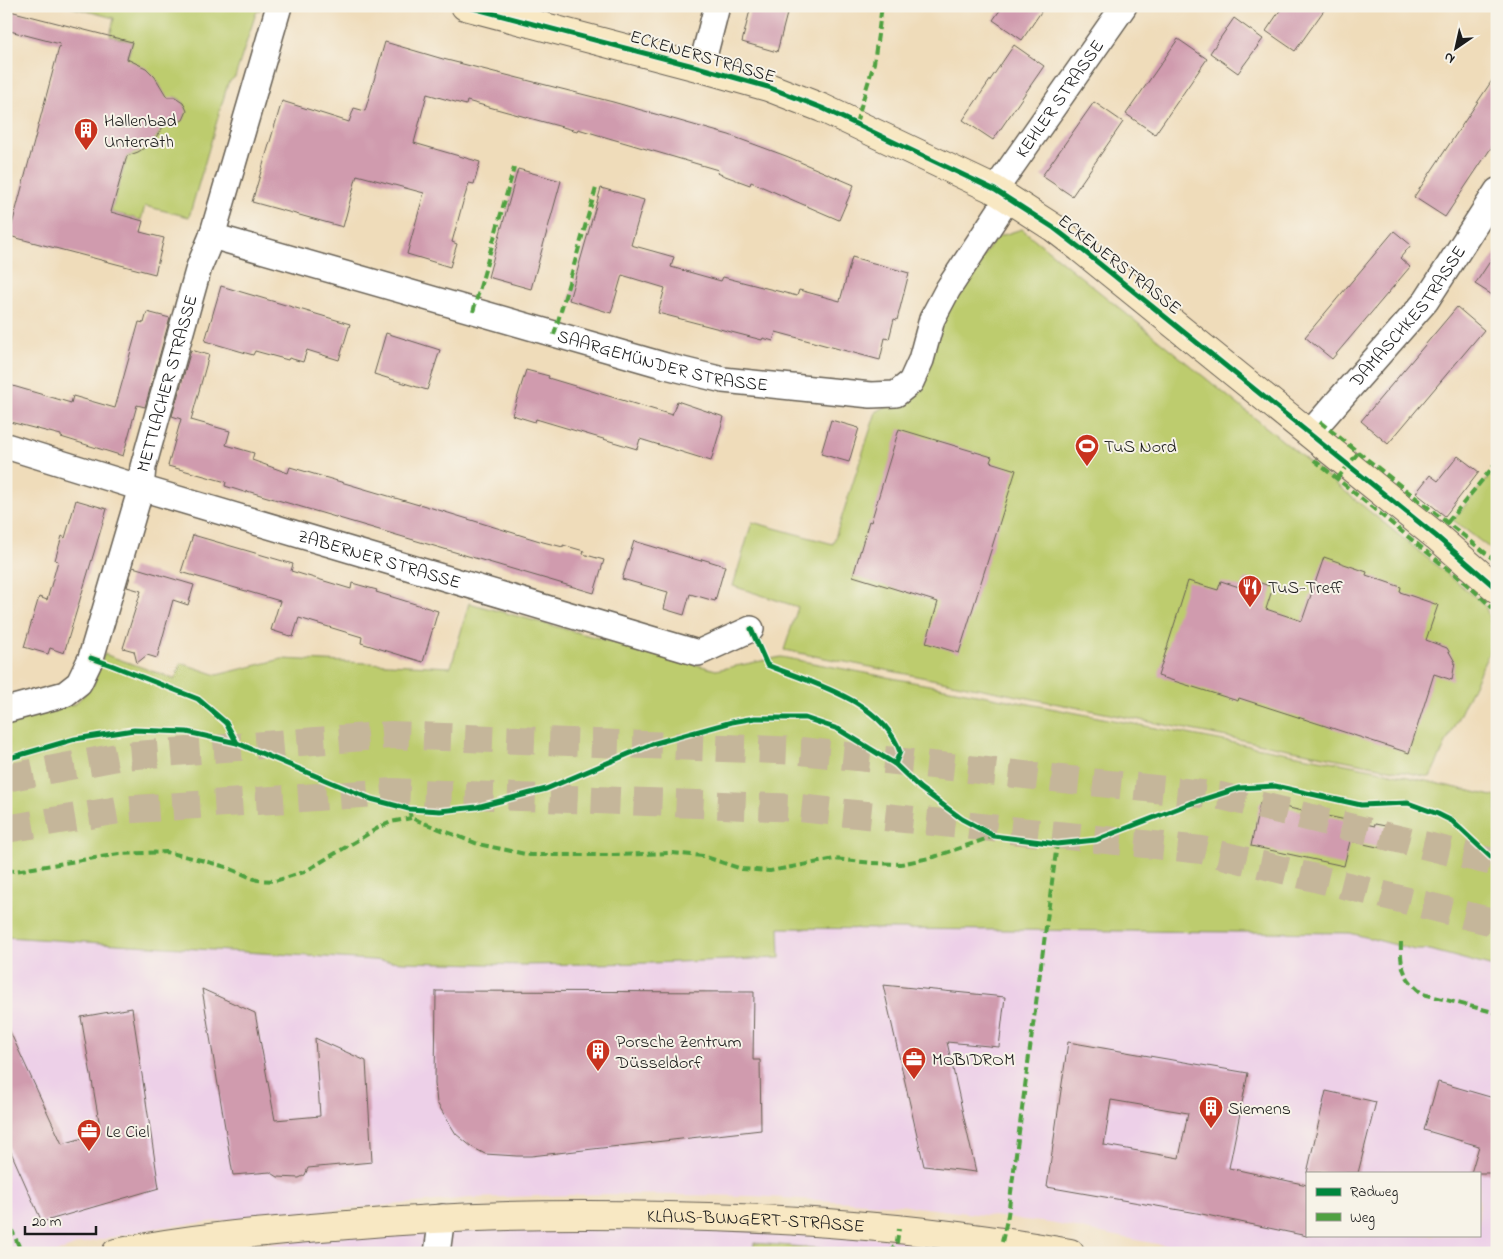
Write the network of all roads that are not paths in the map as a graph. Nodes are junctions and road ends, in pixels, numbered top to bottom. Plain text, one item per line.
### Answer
1 (280, 6) edge
2 (465, 6) edge
3 (717, 6) edge
4 (1124, 6) edge
5 (701, 68) junction
6 (1497, 191) edge
7 (1001, 194) junction
8 (212, 236) junction
9 (1310, 434) junction
10 (6, 446) edge
11 (141, 488) junction
12 (1497, 589) edge
13 (751, 629) dead end
14 (6, 710) edge
15 (442, 1217) junction
16 (116, 1253) edge
17 (437, 1253) edge
18 (1070, 1253) edge

1 - 8 street, METTLACHER STRASSE
2 - 5 street, ECKENERSTRASSE
3 - 5 street
4 - 7 street, KEHLER STRASSE
5 - 7 street, ECKENERSTRASSE
6 - 9 street, DAMASCHKESTRASSE
7 - 8 street, SAARGEMÜNDER STRASSE
7 - 9 street, ECKENERSTRASSE
8 - 11 street, METTLACHER STRASSE
9 - 12 street, ECKENERSTRASSE
10 - 11 street, ZABERNER STRASSE
11 - 13 street, ZABERNER STRASSE
11 - 14 street, METTLACHER STRASSE
15 - 16 street, KLAUS-BUNGERT-STRASSE
15 - 17 street
15 - 18 street, KLAUS-BUNGERT-STRASSE

